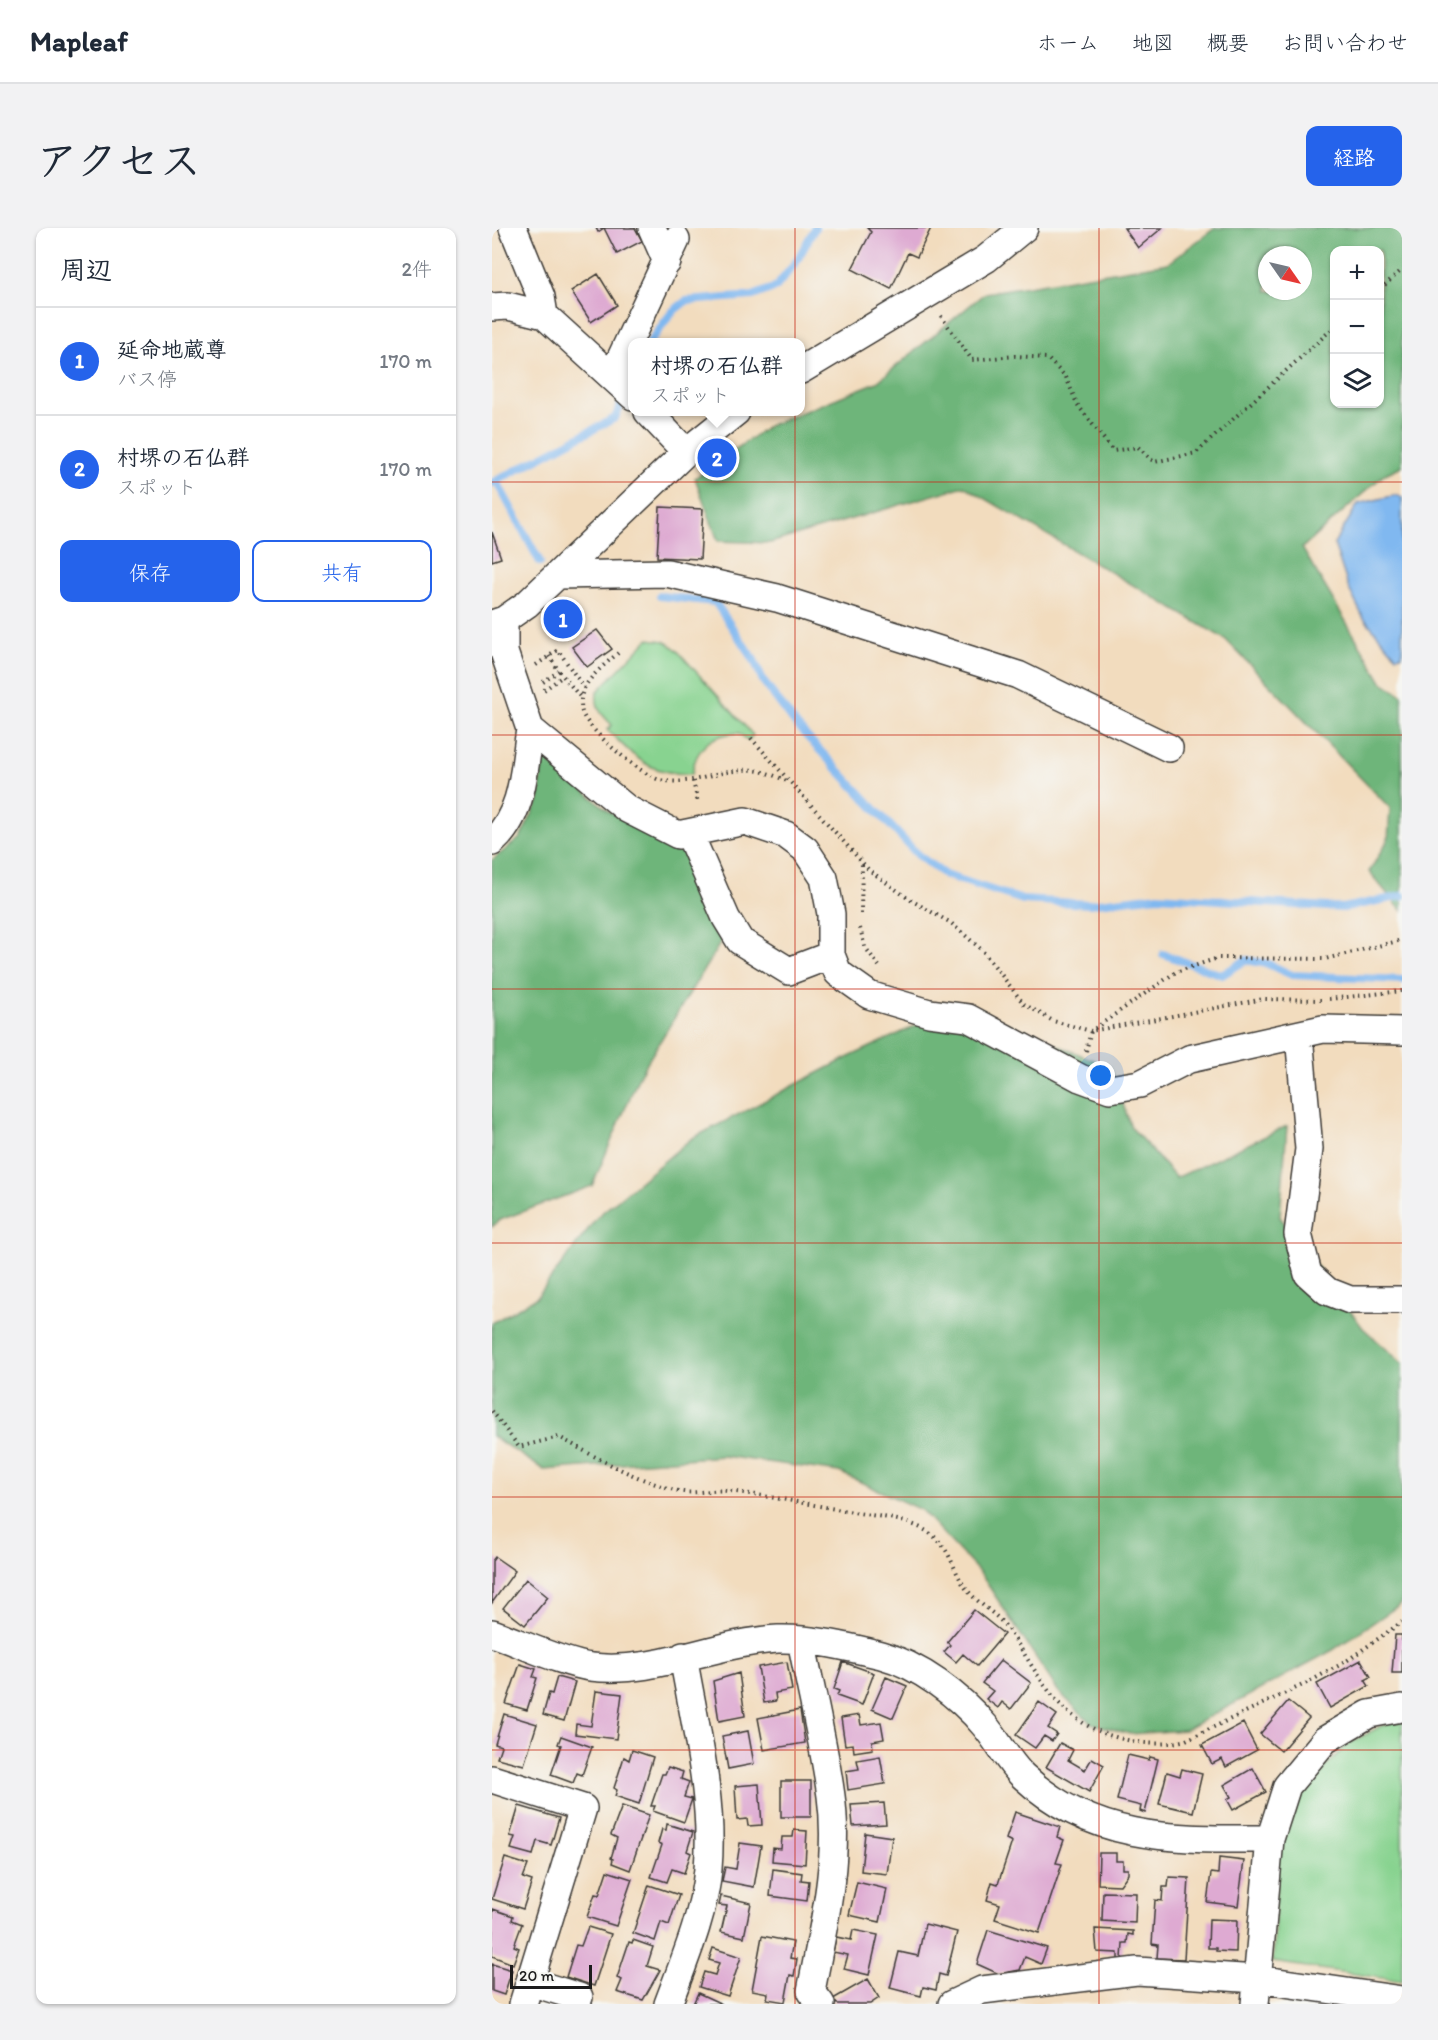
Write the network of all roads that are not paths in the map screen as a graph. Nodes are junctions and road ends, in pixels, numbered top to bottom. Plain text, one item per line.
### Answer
1 (513, 228) edge
2 (652, 228) edge
3 (1024, 228) edge
4 (492, 307) edge
5 (544, 315) junction
6 (631, 338) edge
7 (628, 343) edge
8 (805, 368) edge
9 (613, 375) junction
10 (628, 391) edge
11 (653, 416) edge
12 (730, 416) edge
13 (686, 452) junction
14 (558, 575) junction
15 (498, 622) edge
16 (498, 662) edge
17 (530, 729) junction
18 (1169, 748) dead end
19 (689, 833) junction
20 (492, 842) edge
21 (831, 955) junction
22 (1402, 1031) edge
23 (1311, 1032) junction
24 (1402, 1300) edge
25 (492, 1633) edge
26 (801, 1640) junction
27 (683, 1656) junction
28 (1402, 1708) edge
29 (492, 1779) edge
30 (1270, 1839) junction
31 (1256, 1991) edge
32 (526, 1993) edge
33 (579, 1997) dead end
34 (1402, 2000) edge
35 (668, 2004) edge
36 (821, 2004) edge
37 (952, 2004) edge

1 - 5 street
2 - 6 street
3 - 8 street
4 - 5 street
5 - 9 street
7 - 9 street
9 - 10 street
11 - 13 street
12 - 13 street
13 - 14 street
14 - 15 street
14 - 18 street
15 - 16 street
16 - 17 street
17 - 19 street
17 - 20 street
19 - 21 street
19 - 21 street
21 - 23 street
22 - 23 street
23 - 24 street
25 - 27 street
26 - 27 street
26 - 30 street
26 - 36 street
27 - 35 street
28 - 30 street
29 - 32 street
30 - 31 street
31 - 34 street
31 - 37 street
32 - 33 street

